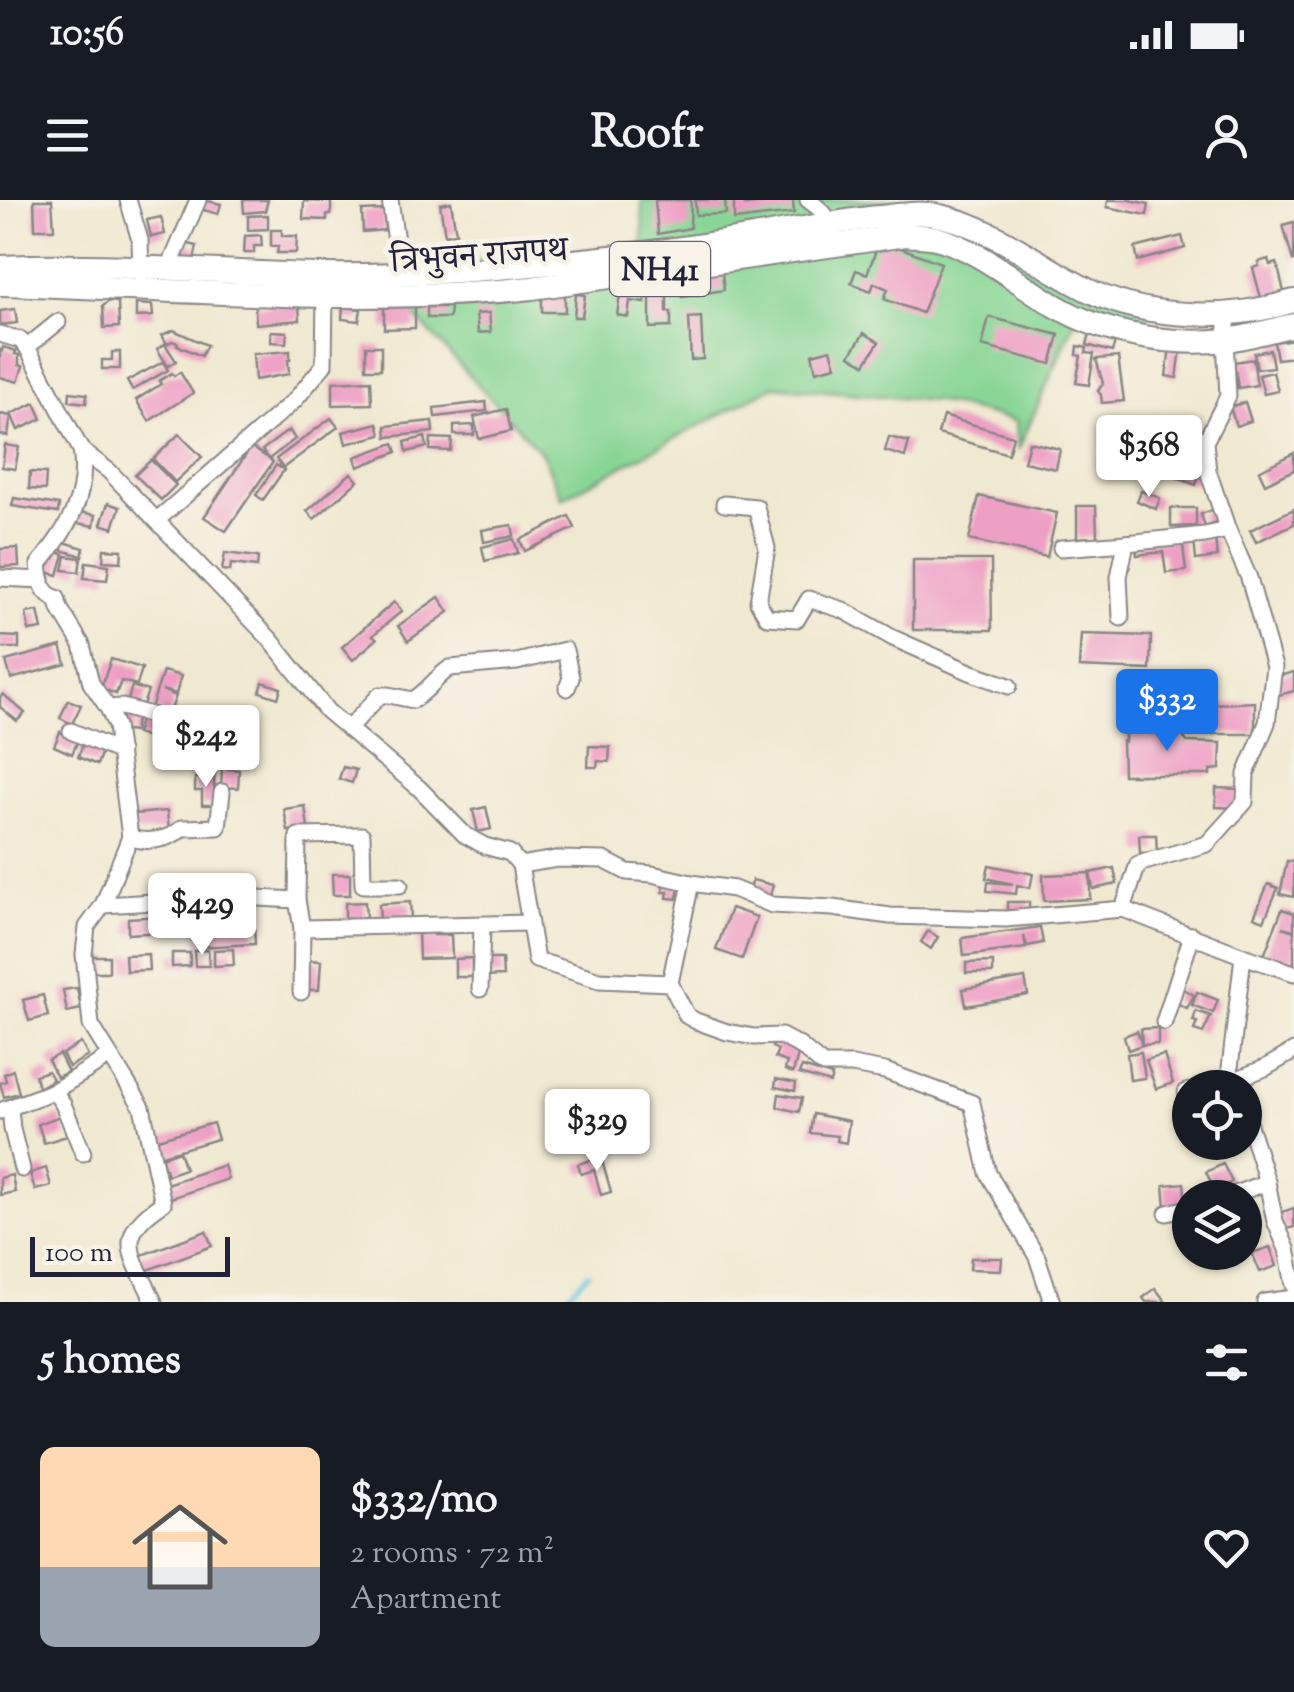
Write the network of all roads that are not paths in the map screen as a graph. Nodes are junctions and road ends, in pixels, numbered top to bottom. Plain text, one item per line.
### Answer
1 (128, 200) edge
2 (198, 200) edge
3 (390, 200) edge
4 (808, 200) edge
5 (832, 234) junction
6 (0, 266) edge
7 (168, 270) junction
8 (396, 275) junction
9 (141, 278) junction
10 (0, 284) edge
11 (325, 295) junction
12 (1294, 301) edge
13 (1229, 312) junction
14 (58, 322) dead end
15 (1294, 325) edge
16 (0, 334) edge
17 (1225, 340) junction
18 (27, 347) junction
19 (81, 450) junction
20 (724, 504) dead end
21 (157, 520) junction
22 (1228, 530) junction
23 (1126, 543) junction
24 (1061, 548) dead end
25 (0, 578) edge
26 (42, 580) junction
27 (1121, 618) dead end
28 (1008, 686) dead end
29 (567, 688) dead end
30 (108, 708) junction
31 (162, 718) dead end
32 (348, 729) junction
33 (71, 731) dead end
34 (120, 752) junction
35 (222, 792) dead end
36 (130, 837) junction
37 (520, 866) junction
38 (691, 883) junction
39 (400, 885) dead end
40 (296, 900) junction
41 (103, 906) junction
42 (1123, 909) junction
43 (530, 922) junction
44 (482, 925) junction
45 (302, 928) junction
46 (1192, 934) junction
47 (1243, 956) junction
48 (1294, 972) edge
49 (670, 983) junction
50 (480, 990) dead end
51 (301, 992) dead end
52 (1164, 1022) dead end
53 (1294, 1051) edge
54 (110, 1056) junction
55 (1230, 1070) edge
56 (1261, 1070) edge
57 (54, 1091) junction
58 (5, 1109) edge
59 (83, 1153) dead end
60 (1259, 1160) edge
61 (22, 1169) dead end
62 (1266, 1182) junction
63 (1262, 1184) edge
64 (1172, 1213) edge
65 (1167, 1214) dead end
66 (1294, 1285) edge
67 (1294, 1298) edge
68 (154, 1302) edge
69 (1052, 1302) edge
70 (1265, 1302) edge

1 - 9 street
2 - 7 street
3 - 8 street
4 - 5 street
5 - 8 highway, त्रिभुवन राजपथ / NH41
5 - 11 highway, त्रिभुवन राजपथ / NH41
5 - 13 highway, त्रिभुवन राजपथ / NH41
5 - 17 highway, त्रिभुवन राजपथ / NH41
6 - 9 highway, त्रिभुवन राजपथ / NH41
7 - 8 highway, त्रिभुवन राजपथ / NH41
7 - 9 highway, त्रिभुवन राजपथ / NH41
9 - 10 highway, त्रिभुवन राजपथ / NH41
9 - 11 highway, त्रिभुवन राजपथ / NH41
11 - 21 street
12 - 13 highway, त्रिभुवन राजपथ / NH41
13 - 17 street
14 - 18 street
15 - 17 highway, त्रिभुवन राजपथ / NH41
16 - 18 street
17 - 22 street
18 - 19 street
19 - 21 street
19 - 26 street
20 - 28 street
21 - 32 street
22 - 23 street
22 - 42 street
23 - 24 street
23 - 27 street
25 - 26 street
26 - 30 street
29 - 32 street
30 - 31 street
30 - 34 street
32 - 37 street
33 - 34 street
34 - 36 street
35 - 36 street
36 - 41 street
37 - 38 street
37 - 43 street
38 - 42 street
38 - 49 street
39 - 40 street
40 - 41 street
40 - 45 street
41 - 54 street
42 - 46 street
43 - 44 street
43 - 49 street
44 - 45 street
44 - 50 street
45 - 51 street
46 - 47 street
46 - 52 street
47 - 48 street
47 - 55 street
49 - 69 street
53 - 56 street
54 - 57 street
54 - 68 street
57 - 58 street
57 - 59 street
58 - 61 street
60 - 62 street
62 - 63 street
62 - 66 street
64 - 65 street
67 - 70 street

